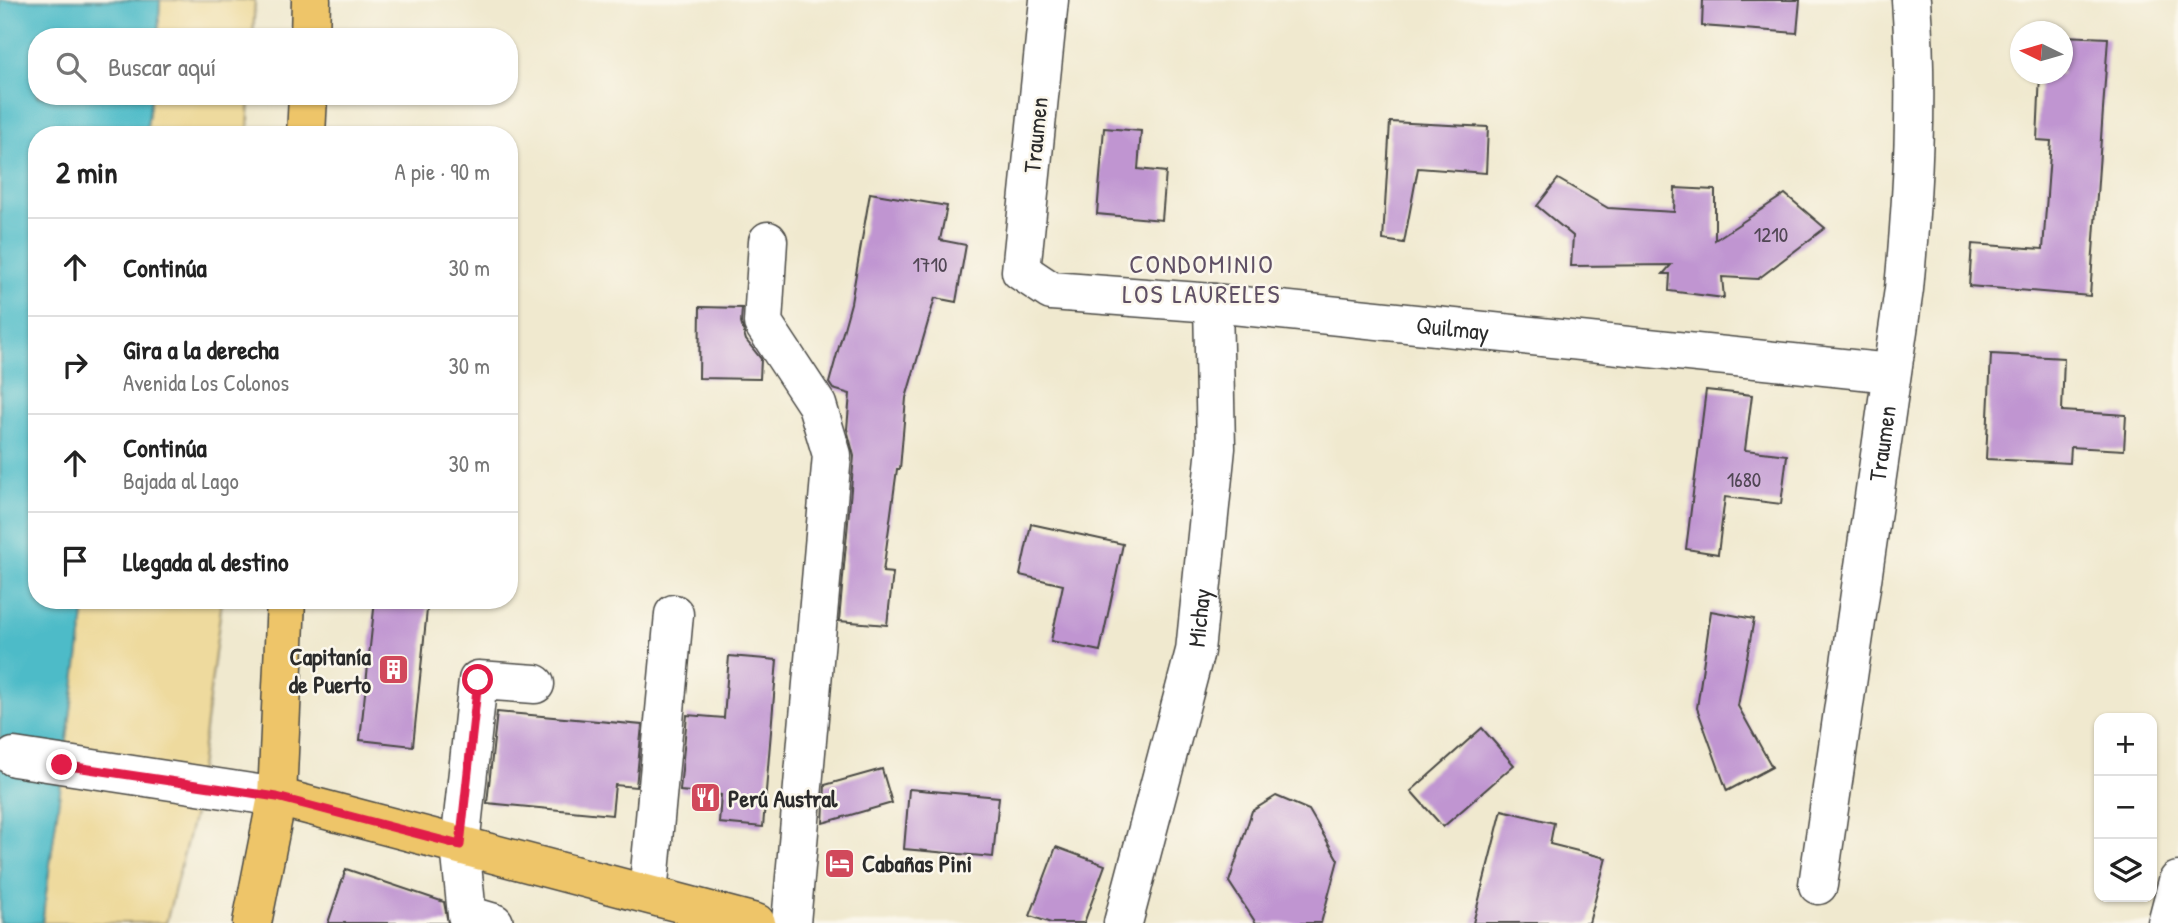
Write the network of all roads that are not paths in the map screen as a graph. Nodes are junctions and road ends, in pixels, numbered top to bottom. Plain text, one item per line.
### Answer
1 (311, 0) edge
2 (1049, 0) edge
3 (1911, 0) edge
4 (310, 28) edge
5 (307, 105) edge
6 (306, 126) edge
7 (768, 241) dead end
8 (1021, 271) joint
9 (1213, 303) junction
10 (1891, 373) junction
11 (286, 609) edge
12 (674, 614) dead end
13 (535, 684) dead end
14 (14, 757) dead end
15 (277, 797) junction
16 (460, 845) junction
17 (2178, 881) edge
18 (1818, 885) dead end
19 (648, 894) junction
20 (739, 921) edge
21 (252, 923) edge
22 (494, 923) edge
23 (791, 923) edge
24 (1123, 923) edge
25 (2167, 923) edge

1 - 4 main road
2 - 8 street, Traumen
3 - 10 street, Traumen
5 - 6 main road
7 - 23 street
8 - 9 street, Quilmay
9 - 10 street, Quilmay
9 - 24 street, Michay
10 - 18 street, Traumen
11 - 15 main road
12 - 19 street
13 - 16 street
14 - 15 street
15 - 16 main road
15 - 21 main road
16 - 19 main road
16 - 22 street
17 - 25 street
19 - 20 main road

